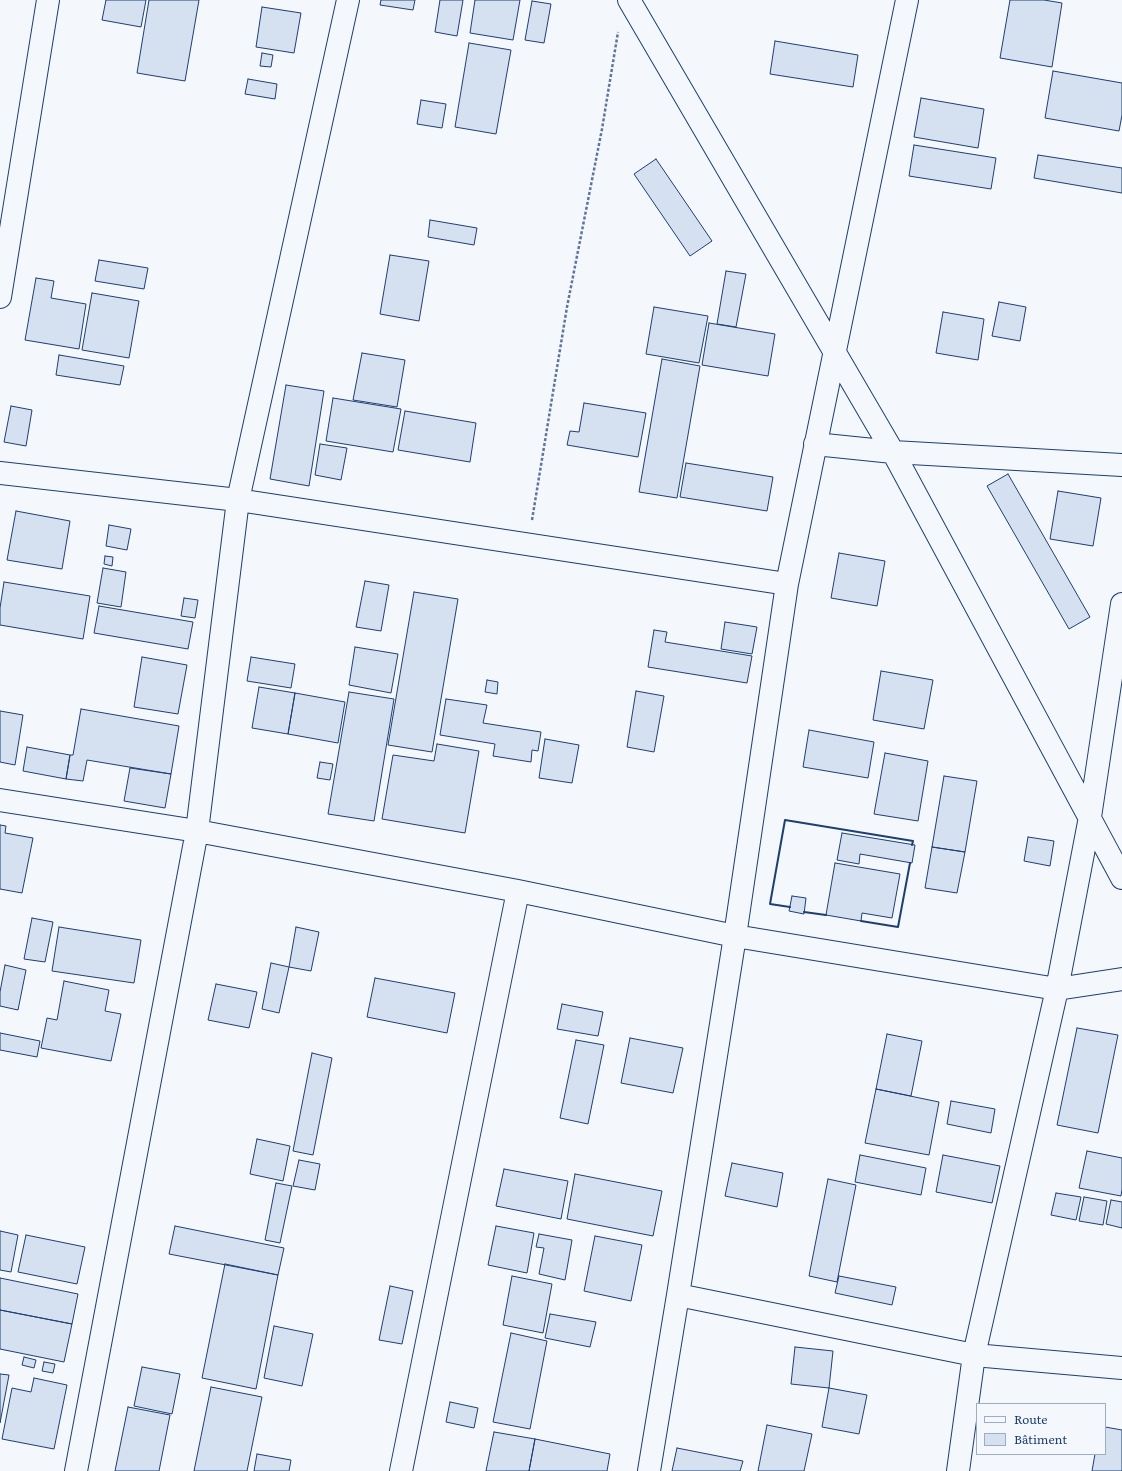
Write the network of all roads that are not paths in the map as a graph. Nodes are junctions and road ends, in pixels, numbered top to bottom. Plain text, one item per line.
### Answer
1 (48, 0) edge
2 (348, 0) edge
3 (629, 0) edge
4 (907, 0) edge
5 (0, 297) edge
6 (834, 351) junction
7 (815, 444) junction
8 (893, 452) junction
9 (1122, 465) edge
10 (0, 473) edge
11 (238, 500) junction
12 (787, 584) junction
13 (1122, 604) edge
14 (0, 800) edge
15 (1090, 816) junction
16 (197, 831) junction
17 (1120, 872) edge
18 (518, 891) junction
19 (735, 936) junction
20 (1122, 979) edge
21 (1057, 990) junction
22 (678, 1295) junction
23 (974, 1355) junction
24 (1122, 1368) edge
25 (76, 1471) edge
26 (401, 1471) edge
27 (649, 1471) edge
28 (958, 1471) edge

1 - 5 street
2 - 11 street
3 - 6 street
4 - 6 street
6 - 7 street
6 - 8 street
7 - 8 street
7 - 12 street
8 - 9 street
8 - 15 street
10 - 11 street
11 - 12 street
11 - 16 street
12 - 19 street
13 - 15 street
14 - 16 street
15 - 17 street
15 - 21 street
16 - 18 street
16 - 25 street
18 - 19 street
18 - 26 street
19 - 21 street
19 - 22 street
20 - 21 street
21 - 23 street
22 - 23 street
22 - 27 street
23 - 24 street
23 - 28 street

